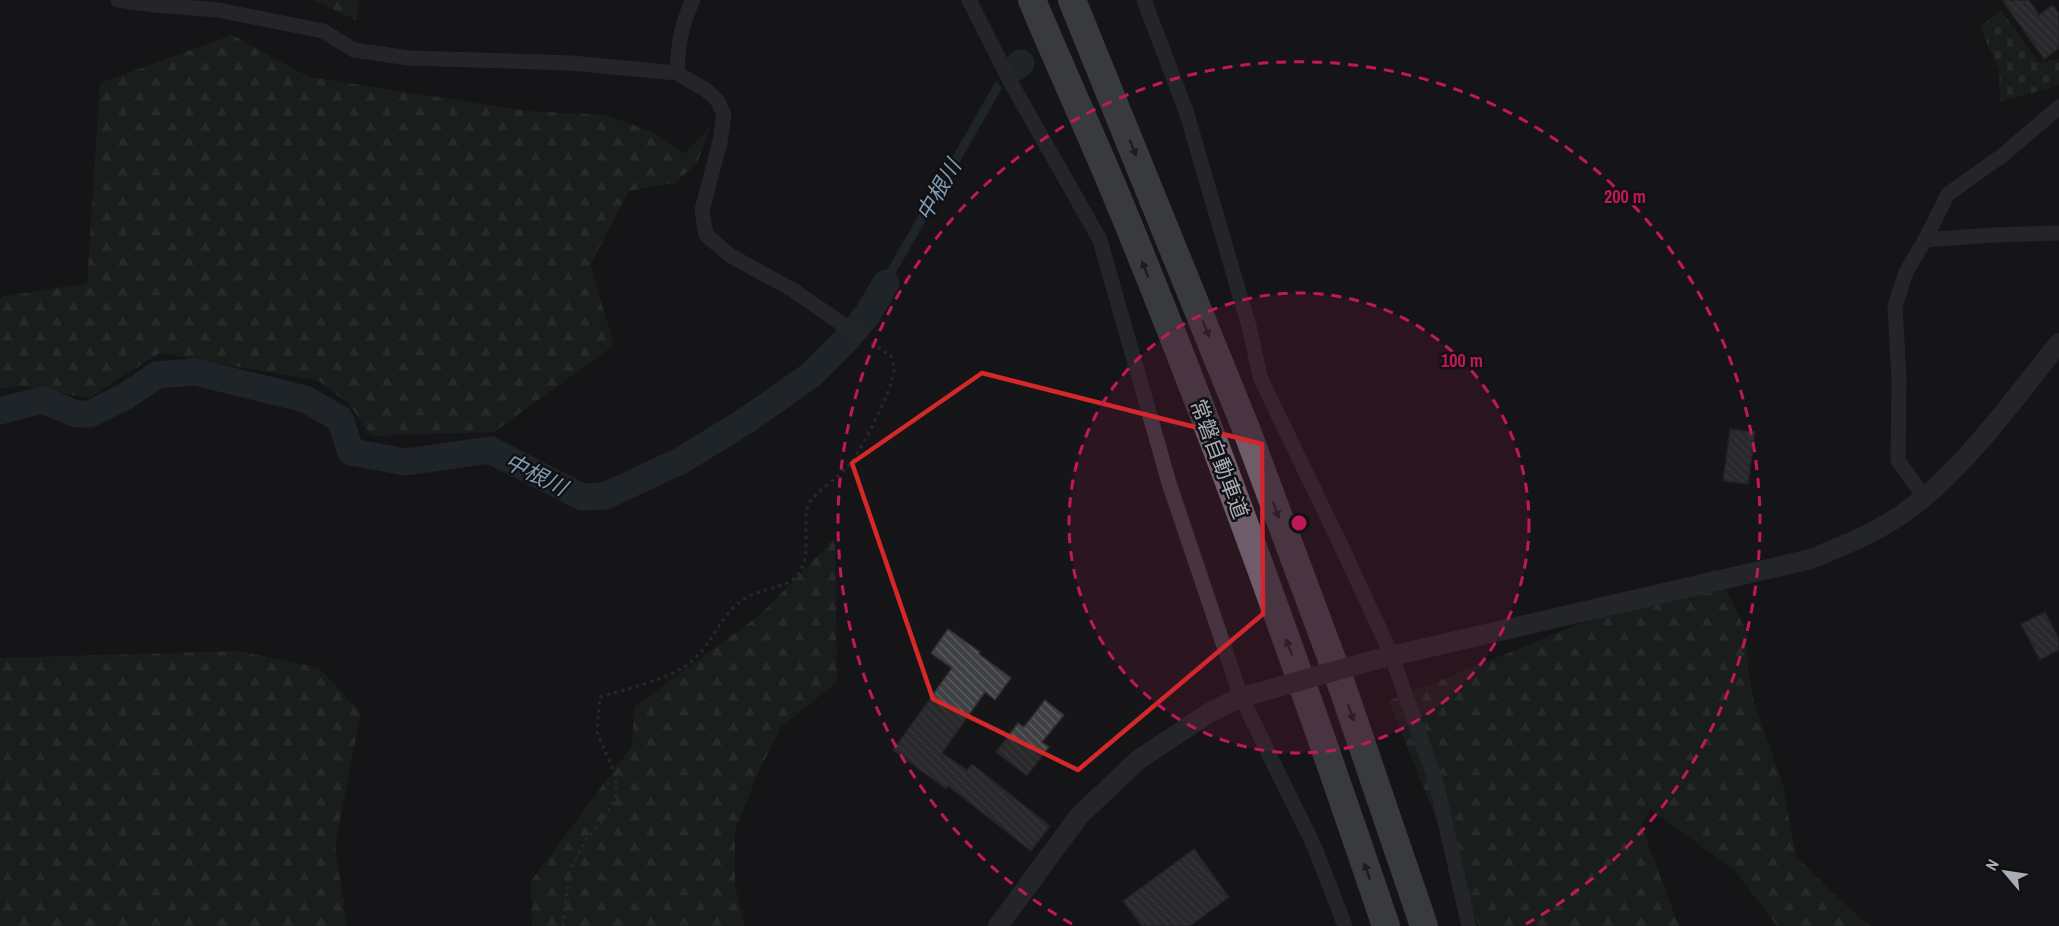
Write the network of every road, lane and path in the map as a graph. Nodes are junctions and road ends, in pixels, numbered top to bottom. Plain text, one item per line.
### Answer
1 (118, 0) edge
2 (693, 0) edge
3 (969, 0) edge
4 (1011, 0) edge
5 (1032, 0) edge
6 (1072, 0) edge
7 (1079, 0) edge
8 (1144, 0) edge
9 (677, 73) junction
10 (1111, 93) junction
11 (2059, 107) edge
12 (1115, 193) junction
13 (2059, 233) edge
14 (1925, 240) junction
15 (853, 330) joint
16 (2059, 343) edge
17 (1924, 496) junction
18 (1383, 657) junction
19 (1249, 695) junction
20 (564, 926) edge
21 (998, 926) edge
22 (1345, 926) edge
23 (1386, 926) edge
24 (1424, 926) edge
25 (1469, 926) edge

1 - 9 street
2 - 9 street
3 - 19 street
4 - 12 highway
5 - 12 highway, 常磐自動車道
6 - 10 highway, 常磐自動車道
7 - 10 highway
8 - 18 street
9 - 15 street
10 -> 24 highway, 常磐自動車道
11 - 14 street
23 -> 12 highway, 常磐自動車道
13 - 14 street
14 - 17 street
15 - 20 path
16 - 17 street
17 - 18 street
18 - 19 street, bridge
18 - 25 street
19 - 21 street
19 - 22 street

